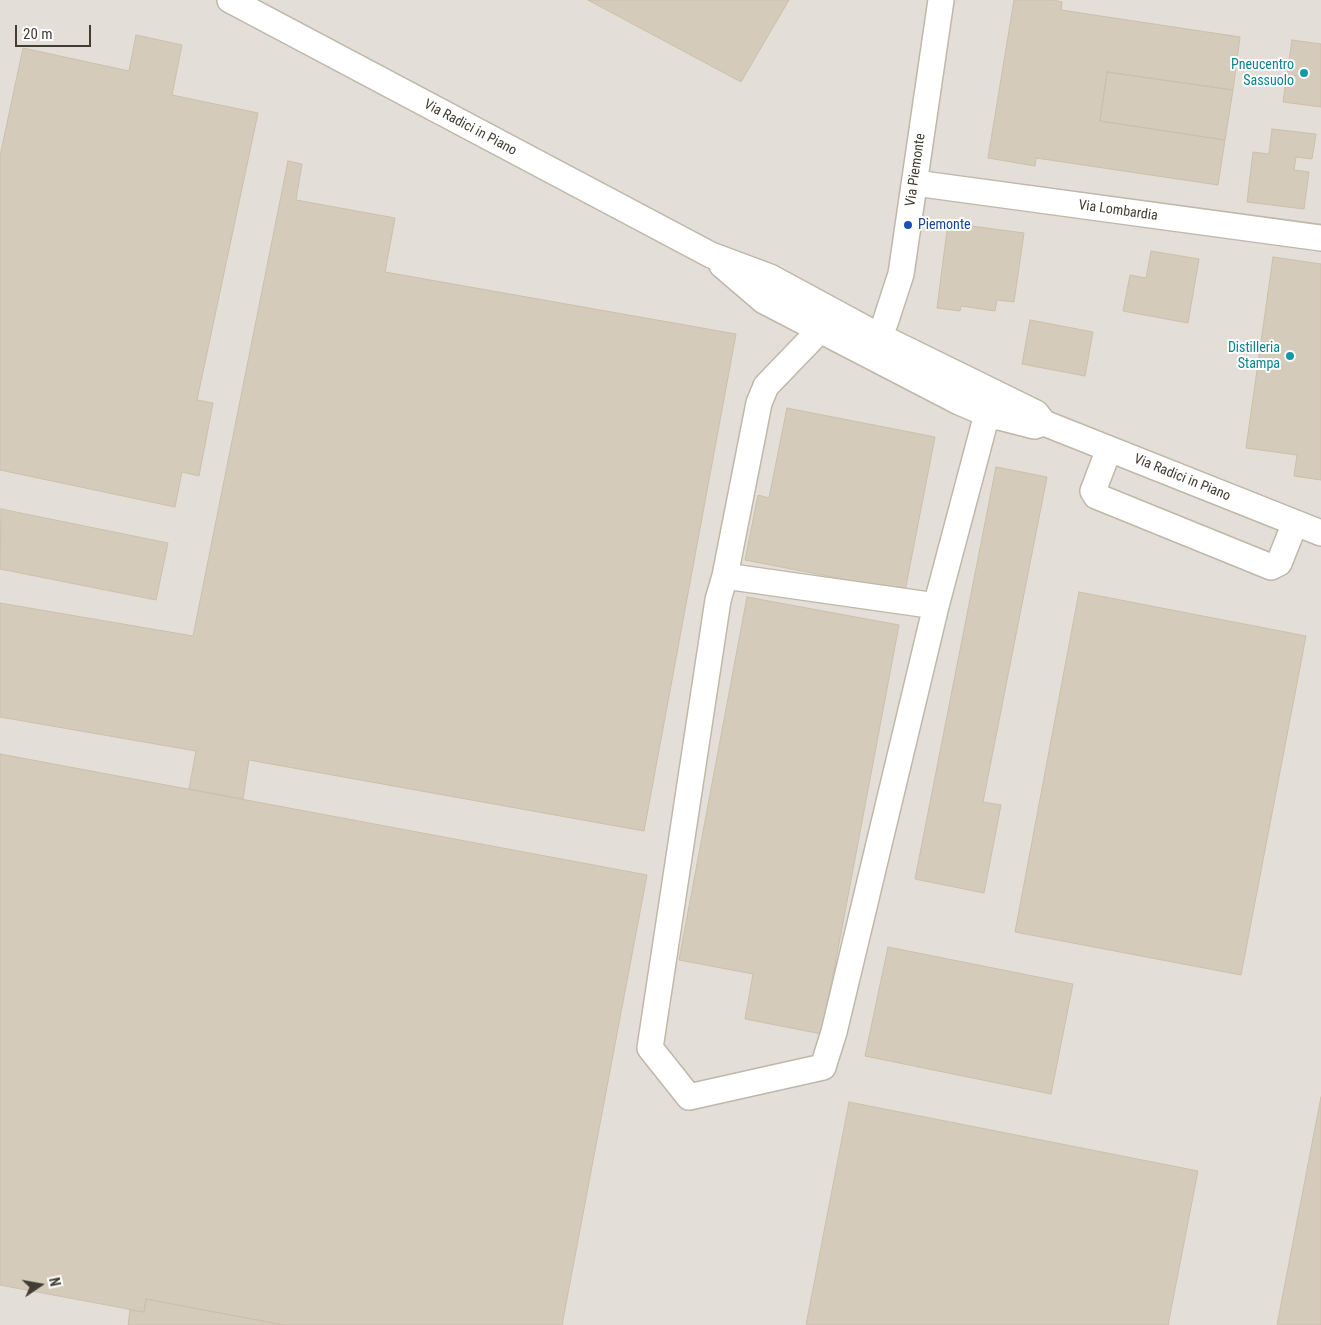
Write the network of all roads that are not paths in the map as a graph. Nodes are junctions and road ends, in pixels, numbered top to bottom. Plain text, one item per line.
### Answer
1 (230, 0) edge
2 (941, 0) edge
3 (915, 183) junction
4 (1321, 238) edge
5 (710, 255) junction
6 (774, 306) junction
7 (820, 330) junction
8 (879, 336) junction
9 (934, 389) junction
10 (987, 414) junction
11 (1044, 423) junction
12 (1109, 449) junction
13 (1295, 523) junction
14 (1321, 533) edge
15 (726, 576) junction
16 (936, 606) junction

1 - 5 street, Via Radici in Piano
2 - 3 street, Via Piemonte
3 - 4 street, Via Lombardia
3 - 8 street, Via Piemonte
5 - 6 street
5 - 8 street
6 - 7 street
6 - 8 street
7 - 9 street
7 - 15 street
8 - 9 street
8 - 11 street
9 - 10 street
10 - 11 street
10 - 16 street
11 - 12 street, Via Radici in Piano
12 - 13 street, Via Radici in Piano
12 - 13 street
13 - 14 street, Via Radici in Piano
15 - 16 street
15 - 16 street

